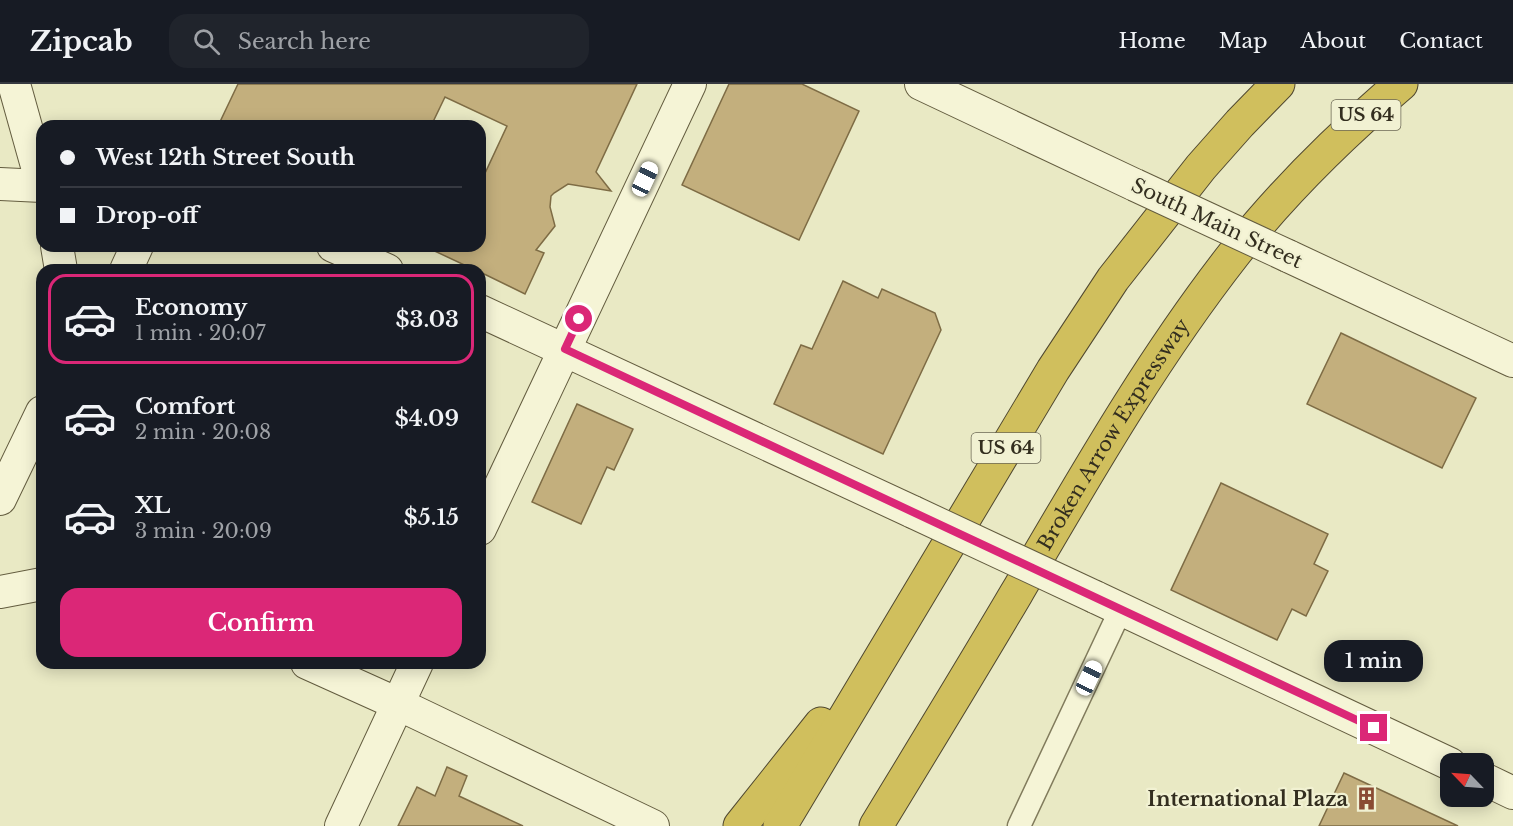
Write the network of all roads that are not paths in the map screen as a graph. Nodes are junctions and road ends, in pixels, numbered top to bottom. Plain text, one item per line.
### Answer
1 (14, 84) edge
2 (690, 84) edge
3 (921, 84) edge
4 (1278, 84) edge
5 (1401, 84) edge
6 (36, 163) edge
7 (0, 184) edge
8 (36, 185) edge
9 (346, 252) edge
10 (374, 264) edge
11 (486, 314) edge
12 (565, 349) junction
13 (1513, 361) edge
14 (36, 424) edge
15 (0, 499) edge
16 (486, 516) edge
17 (36, 585) edge
18 (0, 592) edge
19 (1108, 603) junction
20 (904, 619) junction
21 (1001, 619) junction
22 (320, 669) edge
23 (414, 669) edge
24 (398, 704) junction
25 (1440, 759) edge
26 (1494, 784) edge
27 (1513, 793) edge
28 (341, 826) edge
29 (653, 826) edge
30 (740, 826) edge
31 (780, 826) edge
32 (876, 826) edge
33 (898, 826) edge
34 (1019, 826) edge

1 - 6 street
2 - 12 street
3 - 13 street, South Main Street, bridge
4 - 20 highway, US 64
5 - 21 highway, Broken Arrow Expressway / US 64
7 - 8 street
9 - 10 street
11 - 12 street
12 - 16 street
12 - 19 street, bridge
14 - 15 street
17 - 18 street
19 - 25 street
19 - 34 street
20 - 30 highway
20 - 31 highway, US 64
21 - 32 highway, Broken Arrow Expressway / US 64
21 - 33 highway
22 - 24 street
23 - 24 street
24 - 28 street
24 - 29 street
26 - 27 street

